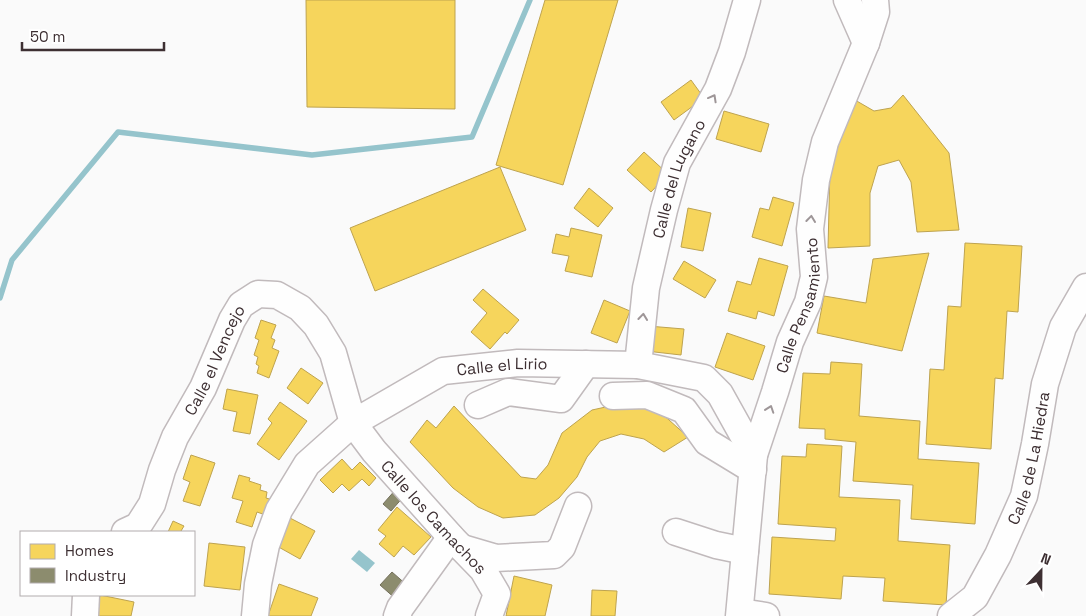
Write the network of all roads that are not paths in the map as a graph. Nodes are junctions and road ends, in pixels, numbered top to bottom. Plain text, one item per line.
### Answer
1 (747, 0) edge
2 (847, 0) edge
3 (875, 0) edge
4 (866, 43) junction
5 (1086, 286) edge
6 (586, 364) junction
7 (638, 365) junction
8 (613, 396) dead end
9 (478, 405) dead end
10 (352, 423) junction
11 (753, 462) junction
12 (578, 506) dead end
13 (127, 531) edge
14 (676, 532) dead end
15 (455, 542) junction
16 (744, 551) junction
17 (86, 596) edge
18 (739, 614) edge
19 (85, 616) edge
20 (255, 616) edge
21 (397, 616) edge
22 (489, 616) edge
23 (766, 616) edge
24 (951, 616) edge

7 -> 1 street, Calle del Lugano
2 - 4 street
3 - 4 street, Calle Pensamiento
11 -> 4 street, Calle Pensamiento
5 - 24 street, Calle de La Hiedra
6 - 7 street, Calle el Lirio
6 - 9 street
6 - 10 street, Calle el Lirio
7 - 11 street, Calle el Lirio
8 - 11 street
10 - 13 street, Calle el Vencejo
10 - 15 street, Calle los Camachos
10 - 20 street, Calle el Lirio
11 - 16 street, Calle Pensamiento
12 - 15 street
14 - 16 street
15 - 21 street
15 - 22 street, Calle los Camachos
16 - 18 street, Calle Pensamiento
17 - 19 street
18 - 23 street

